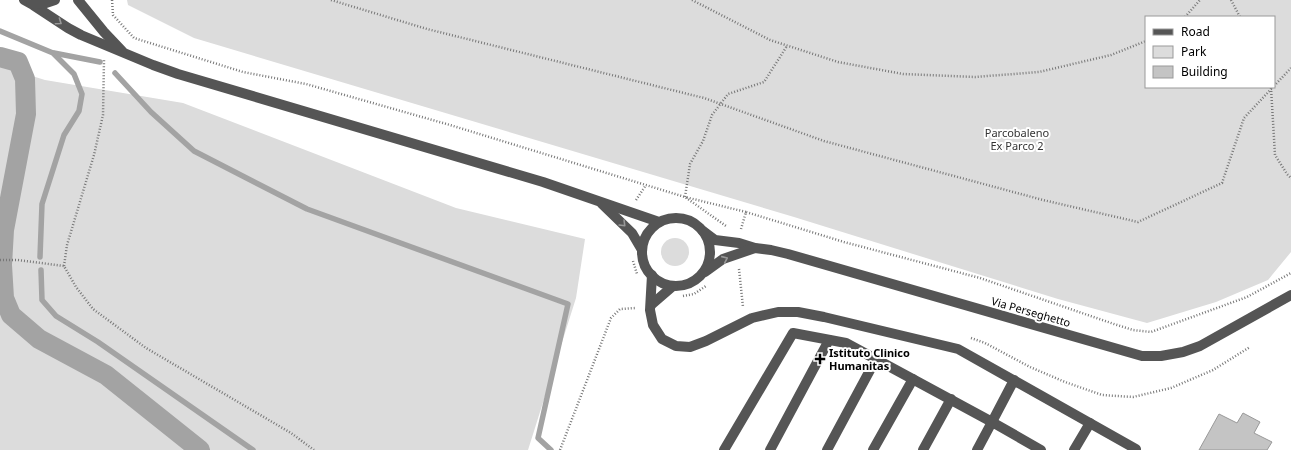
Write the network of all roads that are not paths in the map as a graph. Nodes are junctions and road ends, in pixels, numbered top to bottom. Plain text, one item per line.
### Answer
1 (55, 0) edge
2 (78, 0) edge
3 (25, 1) edge
4 (124, 52) junction
5 (599, 201) junction
6 (659, 222) junction
7 (703, 231) junction
8 (755, 248) junction
9 (642, 250) junction
10 (652, 275) junction
11 (699, 277) junction
12 (673, 286) junction
13 (1291, 295) edge
14 (651, 305) junction
15 (829, 340) junction
16 (876, 359) junction
17 (912, 379) junction
18 (1014, 380) junction
19 (951, 399) junction
20 (992, 422) junction
21 (1090, 423) junction
22 (1027, 446) edge
23 (1136, 449) edge
24 (724, 450) edge
25 (770, 450) edge
26 (827, 450) edge
27 (873, 450) edge
28 (923, 450) edge
29 (977, 450) edge
30 (1041, 450) edge
31 (1074, 450) edge

1 - 3 street
2 - 4 street
3 -> 4 street
4 - 5 street
5 - 6 street
5 -> 9 street
6 - 7 street
6 - 9 street
7 - 8 street, Via Perseghetto
7 - 11 street
11 -> 8 street, Via Perseghetto
8 - 13 street, Via Perseghetto
9 - 10 street
10 - 12 street
10 - 14 street
11 - 12 street
12 - 14 street
14 - 18 street
15 - 16 street
15 - 24 street
15 - 25 street
16 - 17 street
16 - 26 street
17 - 19 street
17 - 27 street
18 - 20 street
18 - 21 street
19 - 20 street
19 - 28 street
20 - 22 street
20 - 29 street
21 - 23 street
21 - 31 street
22 - 30 street

